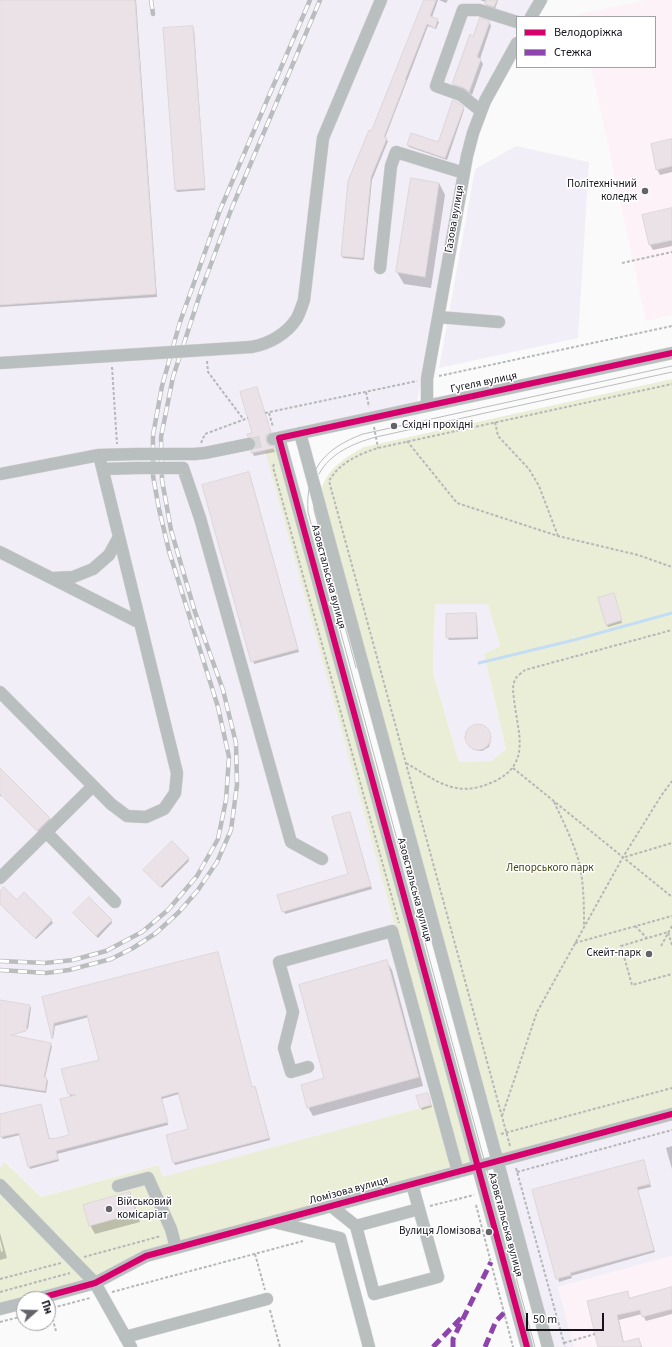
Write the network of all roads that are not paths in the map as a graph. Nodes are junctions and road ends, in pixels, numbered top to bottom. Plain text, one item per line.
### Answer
1 (381, 0) edge
2 (541, 0) edge
3 (532, 16) edge
4 (516, 22) edge
5 (516, 45) edge
6 (481, 111) junction
7 (464, 172) junction
8 (380, 268) dead end
9 (438, 317) junction
10 (499, 322) dead end
11 (672, 353) edge
12 (0, 363) edge
13 (427, 405) junction
14 (300, 433) junction
15 (276, 438) joint
16 (249, 444) tunnel mouth
17 (99, 455) junction
18 (103, 469) junction
19 (0, 474) edge
20 (119, 536) junction
21 (0, 552) edge
22 (52, 578) junction
23 (140, 623) junction
24 (0, 692) edge
25 (93, 786) junction
26 (46, 832) junction
27 (322, 859) dead end
28 (0, 878) edge
29 (115, 902) dead end
30 (308, 1067) dead end
31 (672, 1114) edge
32 (498, 1161) junction
33 (479, 1166) junction
34 (458, 1172) junction
35 (412, 1184) junction
36 (0, 1186) edge
37 (118, 1186) dead end
38 (331, 1206) junction
39 (419, 1209) junction
40 (273, 1222) junction
41 (356, 1226) junction
42 (176, 1248) junction
43 (95, 1283) junction
44 (56, 1294) edge
45 (267, 1299) dead end
46 (16, 1304) edge
47 (0, 1309) edge
48 (128, 1342) edge
49 (369, 1347) edge
50 (527, 1347) edge
51 (548, 1347) edge

1 - 12 street, bridge
2 - 3 street
4 - 6 street
5 - 6 street, Газова вулиця
6 - 7 street, Газова вулиця
7 - 8 street
7 - 9 street, Газова вулиця
9 - 10 street
9 - 13 street, Газова вулиця
11 - 13 street, Гугеля вулиця
13 - 14 street, Гугеля вулиця
14 - 15 street, Гугеля вулиця
14 - 32 street, Азовстальська вулиця
15 - 33 street, Азовстальська вулиця
16 - 17 street, bridge
17 - 18 street
17 - 19 street
18 - 20 street
18 - 27 street, bridge
20 - 22 street
20 - 23 street
21 - 22 street
22 - 23 street
23 - 25 street
24 - 25 street
25 - 26 street
26 - 28 street
26 - 29 street
30 - 34 street
31 - 32 street, Ломізова вулиця
32 - 33 street, Ломізова вулиця
32 - 51 street, Азовстальська вулиця
33 - 34 street, Ломізова вулиця
33 - 50 street, Азовстальська вулиця
34 - 35 street, Ломізова вулиця
35 - 38 street, Ломізова вулиця
35 - 39 street
36 - 43 street
37 - 42 street
38 - 40 street, Ломізова вулиця
38 - 41 street
39 - 41 street
39 - 41 street
40 - 42 street, Ломізова вулиця
40 - 49 street
42 - 43 street, Ломізова вулиця
43 - 44 street, Ломізова вулиця
43 - 48 street
45 - 48 street
46 - 47 street

